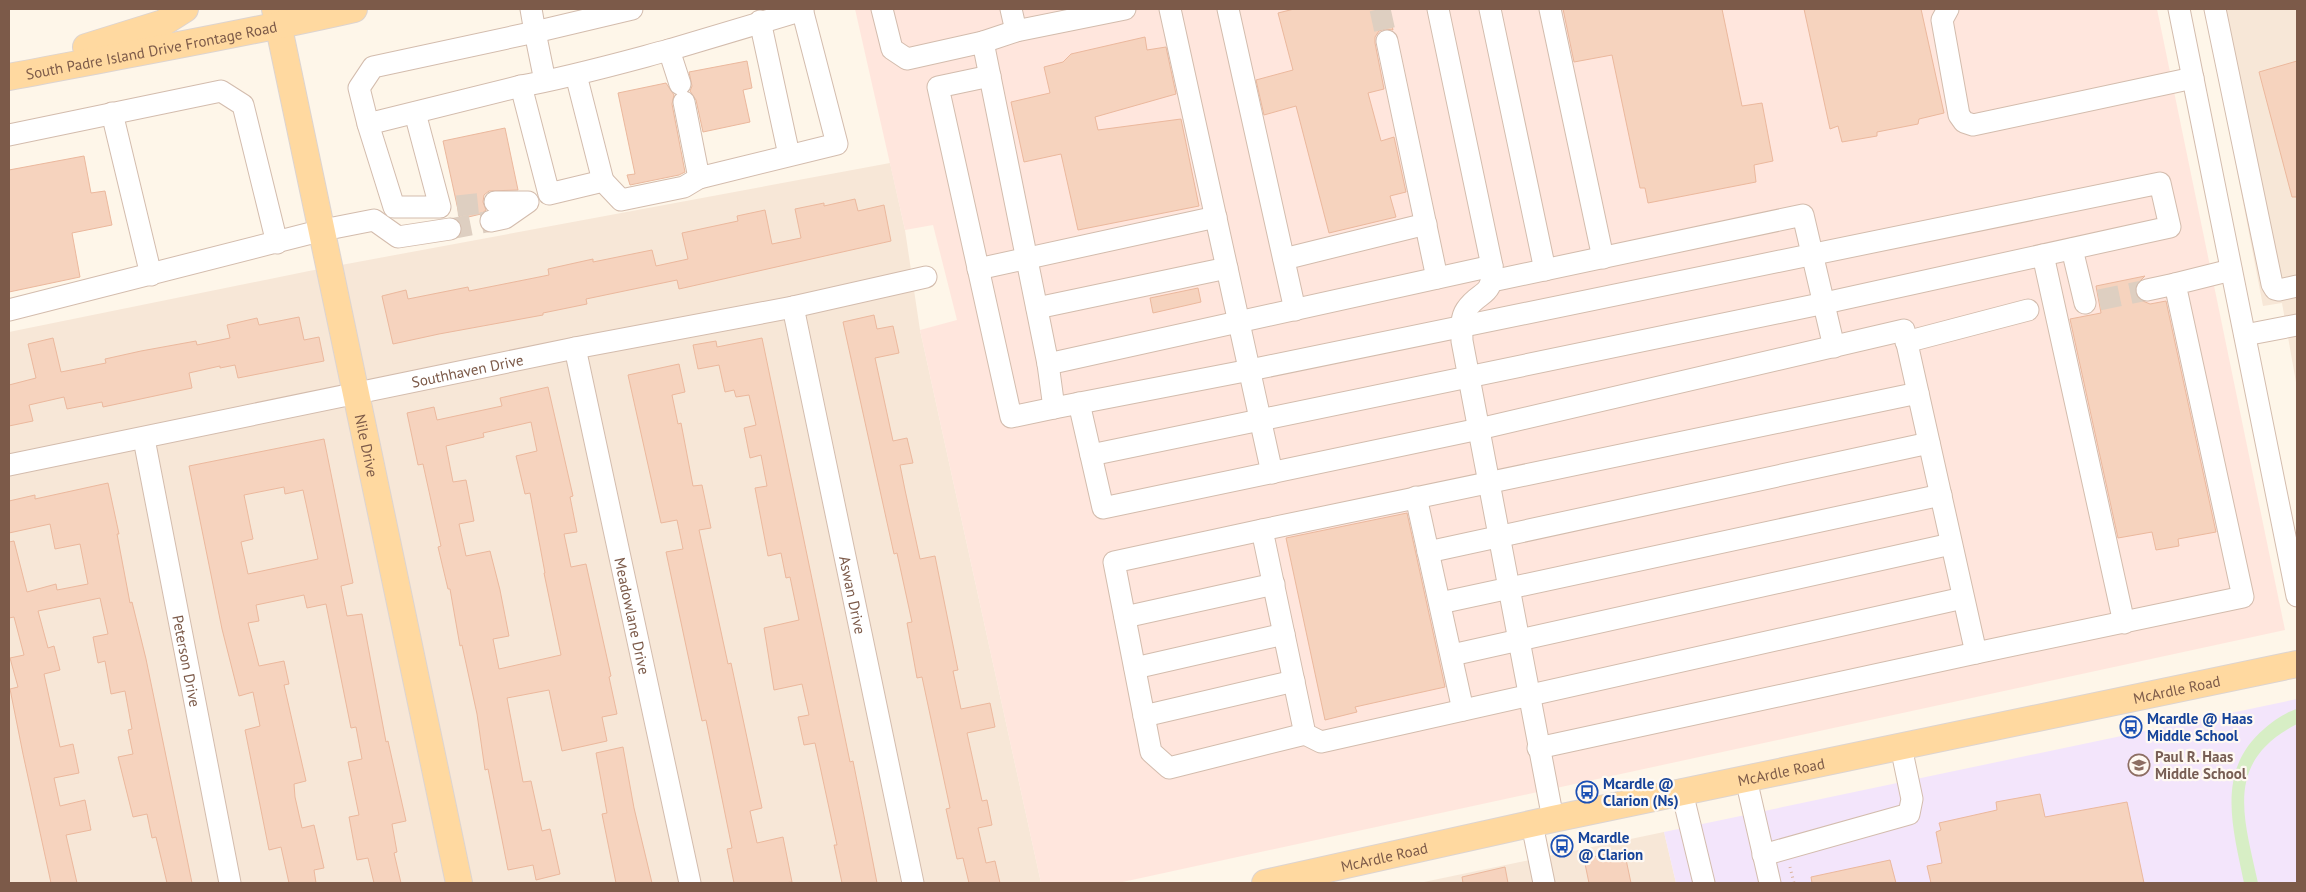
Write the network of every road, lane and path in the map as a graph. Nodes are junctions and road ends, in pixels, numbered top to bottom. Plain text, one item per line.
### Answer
1 (184, 9) edge
2 (354, 9) edge
3 (531, 9) edge
4 (632, 9) edge
5 (802, 9) edge
6 (882, 9) edge
7 (1011, 9) edge
8 (1125, 9) edge
9 (1170, 9) edge
10 (1228, 9) edge
11 (1438, 9) edge
12 (1490, 9) edge
13 (1550, 9) edge
14 (1948, 9) edge
15 (2179, 9) edge
16 (2215, 9) edge
17 (277, 18) edge
18 (760, 22) junction
19 (1016, 31) junction
20 (535, 32) junction
21 (1387, 41) tunnel mouth
22 (983, 42) junction
23 (669, 50) junction
24 (9, 70) edge
25 (576, 75) junction
26 (990, 76) junction
27 (9, 77) edge
28 (2193, 78) junction
29 (545, 81) junction
30 (521, 86) junction
31 (112, 113) junction
32 (415, 113) junction
33 (368, 124) junction
34 (9, 135) edge
35 (789, 155) junction
36 (699, 178) junction
37 (603, 181) junction
38 (549, 194) junction
39 (394, 207) junction
40 (493, 211) tunnel mouth
41 (1216, 217) junction
42 (374, 220) junction
43 (1426, 224) junction
44 (450, 229) tunnel mouth
45 (323, 230) junction
46 (277, 243) junction
47 (2072, 248) junction
48 (1813, 255) junction
49 (2043, 255) junction
50 (1026, 258) junction
51 (1603, 258) junction
52 (1284, 259) junction
53 (1227, 268) junction
54 (978, 269) junction
55 (1545, 270) junction
56 (2232, 270) junction
57 (1492, 274) junction
58 (151, 275) junction
59 (926, 277) dead end
60 (1437, 278) junction
61 (2175, 284) junction
62 (2297, 286) edge
63 (2147, 290) tunnel mouth
64 (1825, 303) junction
65 (793, 307) junction
66 (1037, 308) junction
67 (9, 310) edge
68 (1295, 310) junction
69 (2028, 310) dead end
70 (2055, 310) junction
71 (1239, 322) junction
72 (2297, 324) edge
73 (1462, 326) junction
74 (2244, 335) junction
75 (1906, 342) junction
76 (1834, 347) junction
77 (575, 348) junction
78 (1048, 364) junction
79 (1250, 370) junction
80 (1469, 378) junction
81 (357, 392) junction
82 (1918, 393) junction
83 (1079, 403) junction
84 (1054, 408) junction
85 (1259, 421) junction
86 (1479, 429) junction
87 (144, 439) junction
88 (1929, 443) junction
89 (1091, 455) junction
90 (9, 465) edge
91 (1272, 473) junction
92 (1489, 481) junction
93 (1941, 495) junction
94 (1416, 497) junction
95 (1262, 530) junction
96 (1499, 537) junction
97 (1952, 544) junction
98 (1428, 552) junction
99 (2293, 556) edge
100 (1274, 584) junction
101 (1509, 589) junction
102 (2297, 596) edge
103 (1964, 598) junction
104 (1440, 603) junction
105 (1125, 616) junction
106 (2124, 623) junction
107 (1284, 634) junction
108 (1519, 642) junction
109 (1976, 653) junction
110 (1452, 656) junction
111 (2297, 664) edge
112 (1135, 668) junction
113 (1294, 681) junction
114 (1529, 695) junction
115 (1464, 710) junction
116 (1144, 716) junction
117 (1305, 734) junction
118 (1901, 746) junction
119 (1538, 748) junction
120 (1746, 779) junction
121 (1682, 792) junction
122 (1542, 822) junction
123 (1763, 855) junction
124 (1790, 867) dead end
125 (230, 883) edge
126 (460, 883) edge
127 (690, 883) edge
128 (913, 883) edge
129 (1265, 883) edge
130 (1544, 883) edge
131 (1704, 883) edge
132 (1770, 883) edge
133 (1794, 883) edge

1 - 24 main road
2 - 17 main road, South Padre Island Drive Frontage Road
3 - 20 street
4 - 20 street
5 - 18 street
5 - 35 street
6 - 22 street
7 - 19 street
8 - 19 street
9 - 41 street
10 - 52 street
11 - 57 street
12 - 55 street
13 - 51 street
14 - 28 street
15 - 28 street
16 - 62 street
17 - 27 main road, South Padre Island Drive Frontage Road
17 - 45 main road, Nile Drive
18 - 23 street
18 - 35 street
19 - 22 street
20 - 29 street
20 - 33 street
21 - 43 street
22 - 26 street
23 - 25 street
23 - 36 street
25 - 29 street
25 - 37 street
26 - 50 street
26 - 54 street
28 - 56 street
29 - 30 street
30 - 32 street
30 - 38 street
31 - 34 street
31 - 46 street
31 - 58 street
32 - 33 street
32 - 39 street
33 - 39 street
35 - 36 street
36 - 37 street
37 - 38 street
38 - 40 street
39 - 42 street
41 - 50 street
41 - 53 street
42 - 44 street
42 - 45 street
43 - 52 street
43 - 60 street
45 - 46 street
45 - 81 main road, Nile Drive
46 - 58 street
47 - 48 street
47 - 49 street
47 - 70 street
48 - 51 street
48 - 64 street
48 - 73 street
49 - 64 street
49 - 70 street
50 - 54 street
50 - 66 street
51 - 55 street
52 - 68 street
53 - 66 street
53 - 71 street
54 - 84 street
55 - 57 street
56 - 61 street
56 - 74 street
57 - 60 street
57 - 73 street
58 - 67 street
59 - 65 street, Southhaven Drive
60 - 68 street
61 - 63 street
61 - 106 street
64 - 76 street
64 - 80 street
65 - 77 street, Southhaven Drive
65 - 128 street, Aswan Drive
66 - 78 street
68 - 71 street
69 - 75 street
70 - 106 street
71 - 78 street
71 - 79 street
72 - 74 street
73 - 79 street
73 - 80 street
74 - 99 street
75 - 76 street
75 - 82 street
76 - 86 street
77 - 81 street, Southhaven Drive
77 - 127 street, Meadowlane Drive
78 - 84 street
79 - 83 street
79 - 85 street
80 - 85 street
80 - 86 street
81 - 87 street, Southhaven Drive
81 - 126 main road, Nile Drive
82 - 88 street
82 - 92 street
83 - 84 street
83 - 89 street
85 - 89 street
85 - 91 street
86 - 91 street
86 - 92 street
87 - 90 street, Southhaven Drive
87 - 125 street, Peterson Drive
88 - 93 street
88 - 96 street
89 - 91 street
92 - 94 street
92 - 96 street
93 - 97 street
93 - 101 street
94 - 95 street
94 - 98 street
95 - 100 street
95 - 105 street
96 - 98 street
96 - 101 street
97 - 103 street
97 - 108 street
98 - 104 street
99 - 102 street
100 - 105 street
100 - 107 street
101 - 104 street
101 - 108 street
103 - 109 street
103 - 114 street
104 - 110 street
105 - 112 street
106 - 109 street
107 - 112 street
107 - 113 street
108 - 110 street
108 - 114 street
109 - 119 street
110 - 115 street
111 - 118 main road, McArdle Road
112 - 116 street
113 - 116 street
113 - 117 street
114 - 115 street
114 - 119 street
115 - 117 street
116 - 117 street
118 - 120 main road, McArdle Road
118 - 123 street
119 - 122 street
120 - 121 main road, McArdle Road
120 - 123 street
121 - 122 main road, McArdle Road
121 - 131 street
122 - 129 main road, McArdle Road
122 - 130 street
123 - 132 street
124 - 133 path

